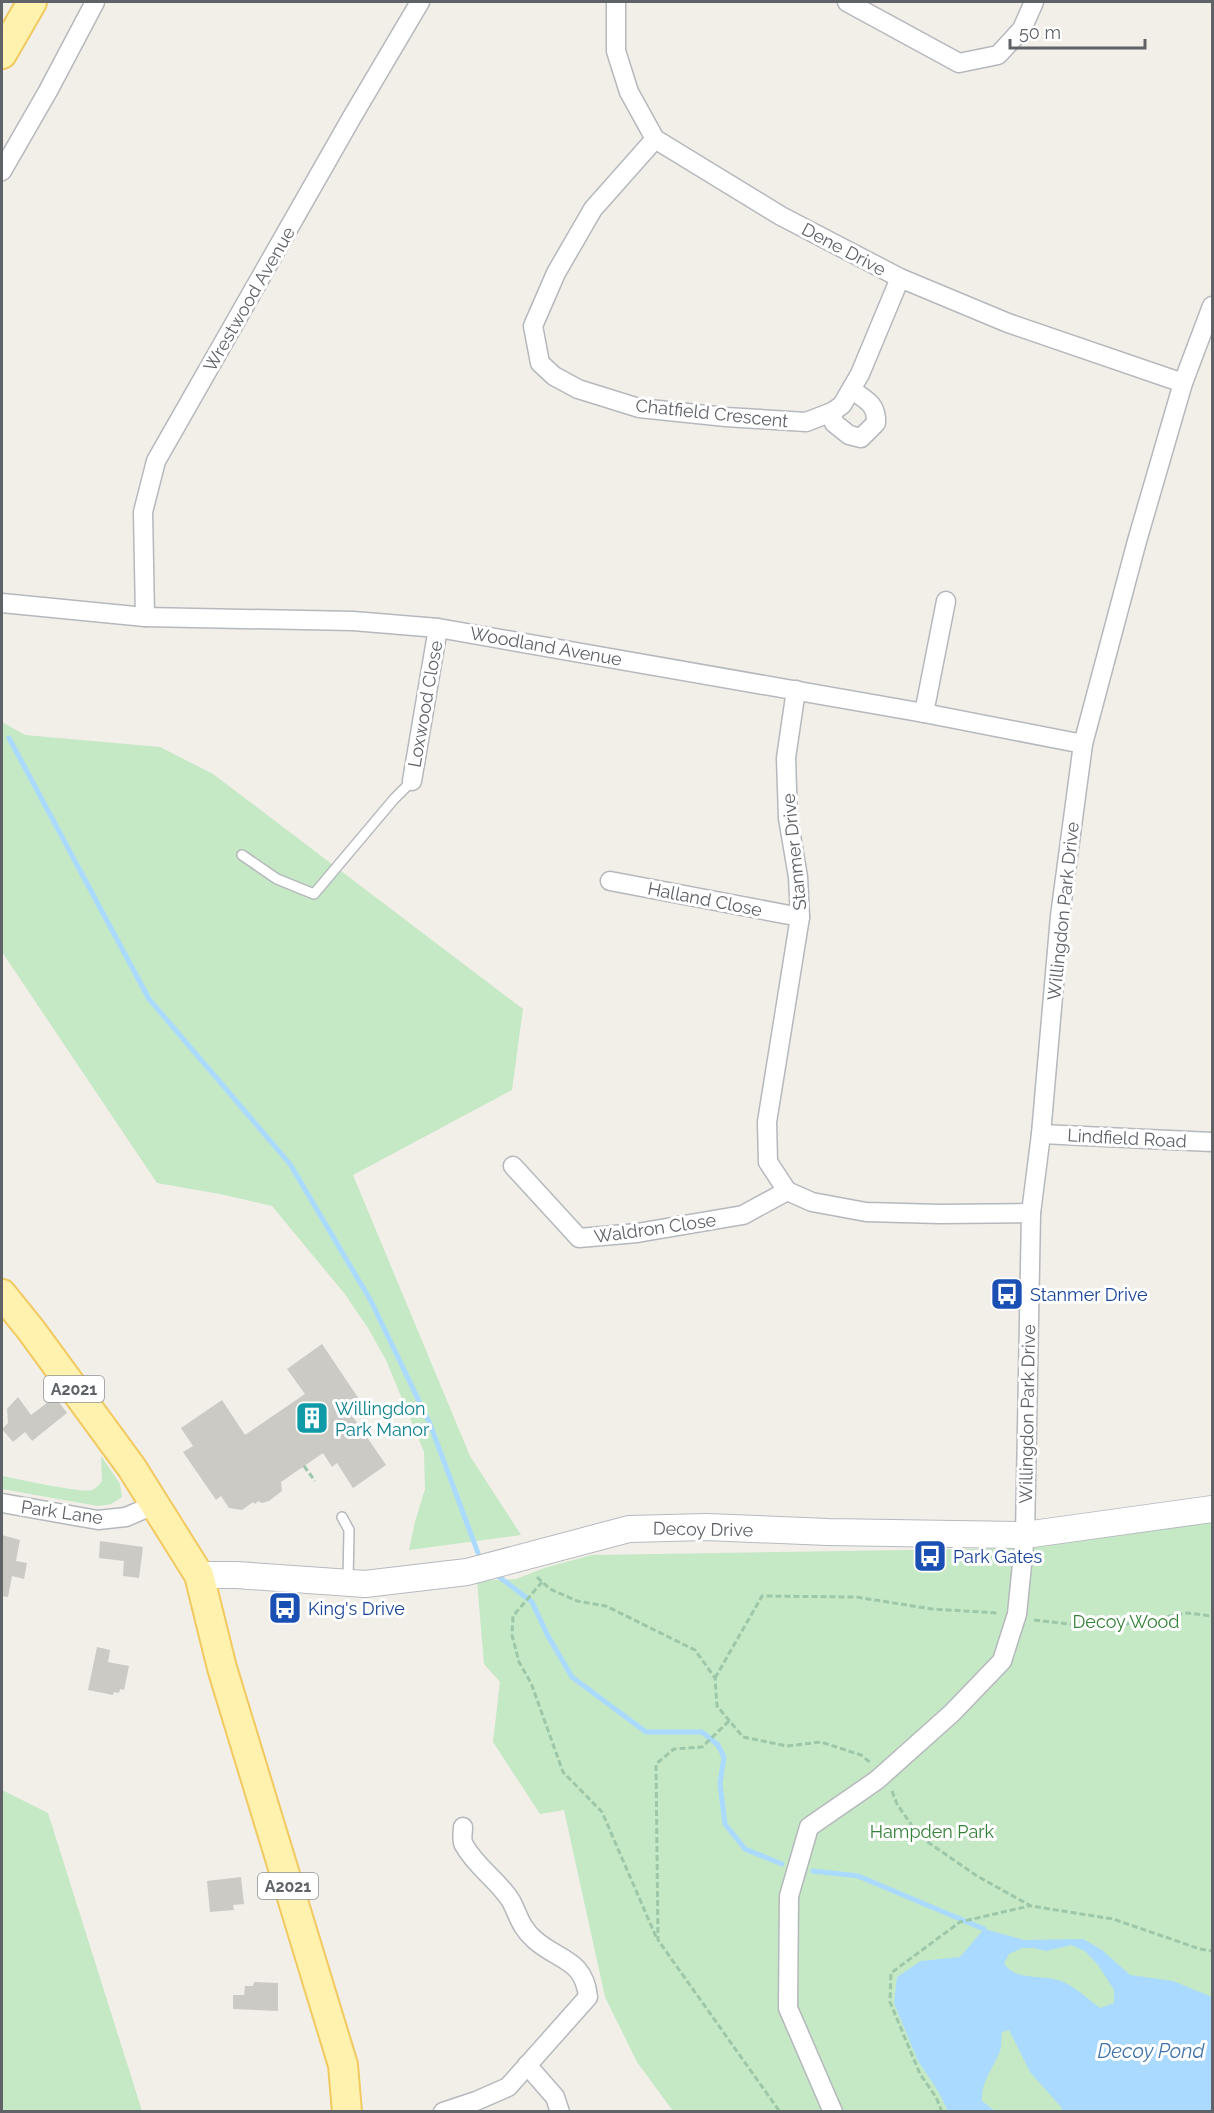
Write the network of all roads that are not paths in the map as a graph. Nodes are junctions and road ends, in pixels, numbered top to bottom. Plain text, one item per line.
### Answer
1 (32, 2) edge
2 (95, 2) edge
3 (420, 2) edge
4 (616, 2) edge
5 (847, 2) edge
6 (1034, 2) edge
7 (2, 54) edge
8 (655, 139) junction
9 (2, 171) edge
10 (900, 278) junction
11 (1212, 306) edge
12 (1183, 382) junction
13 (852, 390) junction
14 (832, 412) junction
15 (946, 601) dead end
16 (2, 603) edge
17 (145, 617) junction
18 (438, 627) junction
19 (796, 690) junction
20 (924, 713) junction
21 (1083, 744) junction
22 (412, 781) joint
23 (242, 855) dead end
24 (610, 881) dead end
25 (800, 916) junction
26 (1041, 1134) junction
27 (1212, 1142) edge
28 (513, 1166) dead end
29 (787, 1191) junction
30 (1031, 1213) junction
31 (2, 1294) edge
32 (2, 1503) edge
33 (156, 1504) junction
34 (1212, 1509) edge
35 (342, 1517) dead end
36 (1025, 1535) junction
37 (199, 1575) junction
38 (348, 1583) junction
39 (463, 1827) dead end
40 (527, 2065) junction
41 (347, 2112) edge
42 (443, 2112) edge
43 (560, 2112) edge
44 (833, 2112) edge

1 - 7 main road
2 - 9 street
3 - 17 street, Wrestwood Avenue
4 - 8 street, Dene Drive
5 - 6 street
8 - 10 street, Dene Drive
8 - 14 street, Chatfield Crescent
10 - 12 street, Dene Drive
10 - 13 street, Chatfield Crescent
11 - 12 street, Willingdon Park Drive
12 - 21 street, Willingdon Park Drive
13 - 14 street, Chatfield Crescent
13 - 14 street
15 - 20 street
16 - 17 street, Woodland Avenue
17 - 18 street, Woodland Avenue
18 - 19 street, Woodland Avenue
18 - 22 street, Loxwood Close
19 - 20 street, Woodland Avenue
19 - 25 street, Stanmer Drive
20 - 21 street, Woodland Avenue
21 - 26 street, Willingdon Park Drive
22 - 23 lane
24 - 25 street, Halland Close
25 - 29 street, Stanmer Drive
26 - 27 street, Lindfield Road
26 - 30 street, Willingdon Park Drive
28 - 29 street, Waldron Close
29 - 30 street
30 - 36 street, Willingdon Park Drive
31 - 33 main road, A2021
32 - 33 street, Park Lane
33 - 37 main road, A2021
34 - 36 street, Decoy Drive
35 - 38 lane
36 - 38 street, Decoy Drive
36 - 44 street, Willingdon Park Drive
37 - 38 street, Decoy Drive
37 - 41 main road, A2021
39 - 40 street
40 - 42 street
40 - 43 street

